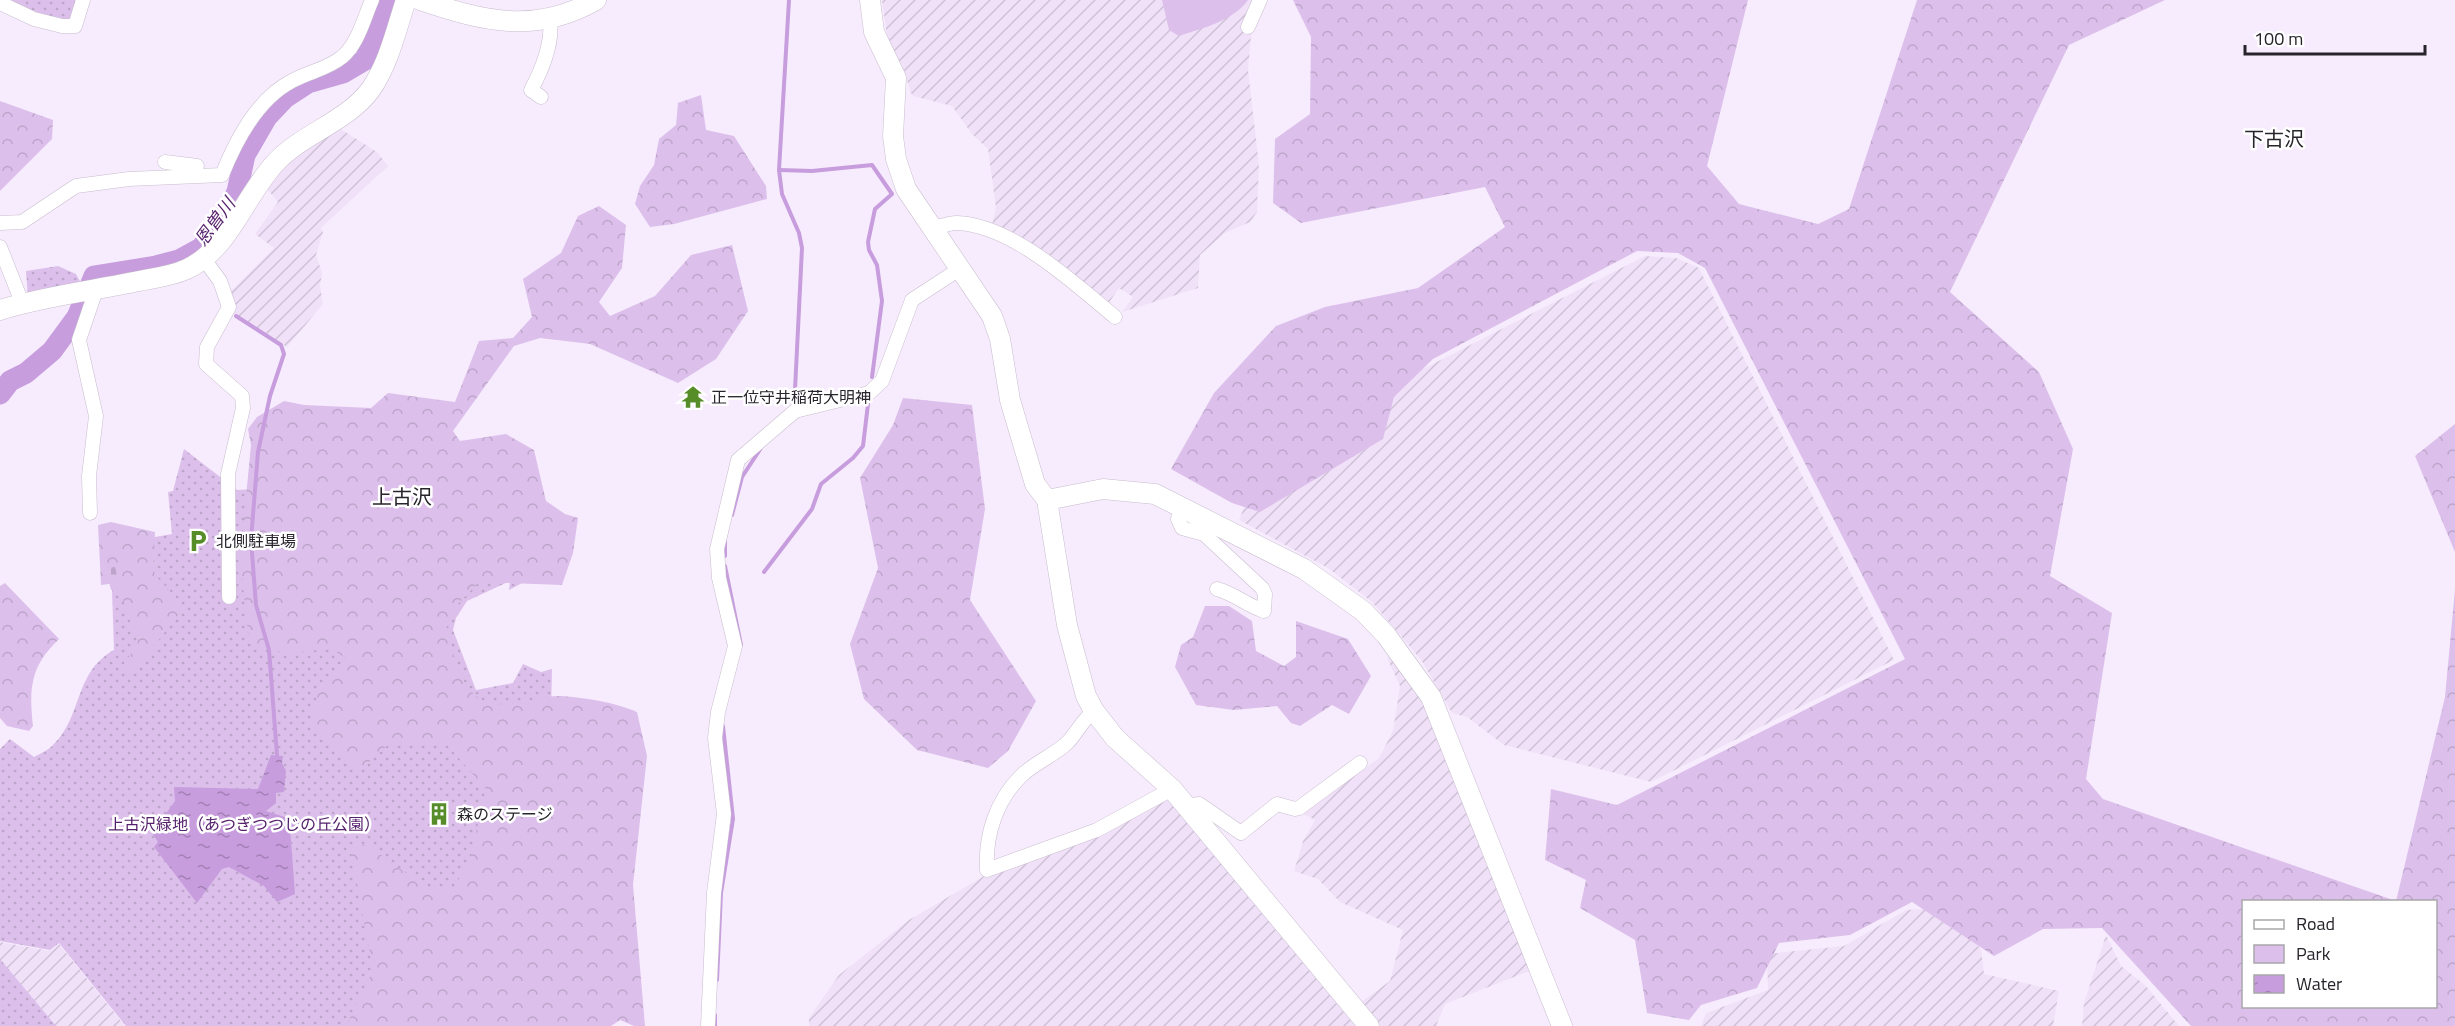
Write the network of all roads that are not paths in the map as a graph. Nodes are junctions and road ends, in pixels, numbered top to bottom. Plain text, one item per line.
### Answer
1 (83, 0) edge
2 (372, 0) edge
3 (406, 0) edge
4 (420, 0) edge
5 (596, 0) edge
6 (870, 0) edge
7 (1260, 0) edge
8 (0, 3) edge
9 (550, 19) junction
10 (1248, 27) dead end
11 (541, 97) dead end
12 (165, 162) dead end
13 (197, 166) dead end
14 (22, 222) junction
15 (0, 223) edge
16 (934, 228) junction
17 (0, 234) edge
18 (0, 247) edge
19 (204, 259) junction
20 (962, 268) junction
21 (89, 291) junction
22 (23, 305) junction
23 (0, 310) edge
24 (1115, 317) dead end
25 (1047, 500) junction
26 (1182, 507) junction
27 (90, 513) dead end
28 (1217, 589) dead end
29 (229, 597) dead end
30 (1094, 711) junction
31 (1360, 763) dead end
32 (1172, 789) junction
33 (1186, 806) junction
34 (708, 1026) edge
35 (1369, 1026) edge
36 (1562, 1026) edge

1 - 8 street
2 - 14 street
3 - 19 street
4 - 9 street
5 - 9 street
6 - 16 street
7 - 10 street
9 - 11 street
12 - 13 street
14 - 15 street
14 - 17 street
16 - 20 street
16 - 24 street
18 - 22 street
19 - 21 street
19 - 29 street
20 - 25 street
20 - 34 street
21 - 22 street
21 - 27 street
22 - 23 street
25 - 26 street
25 - 30 street
26 - 28 street
26 - 36 street
30 - 32 street
30 - 32 street
31 - 33 street
32 - 33 street
33 - 35 street

